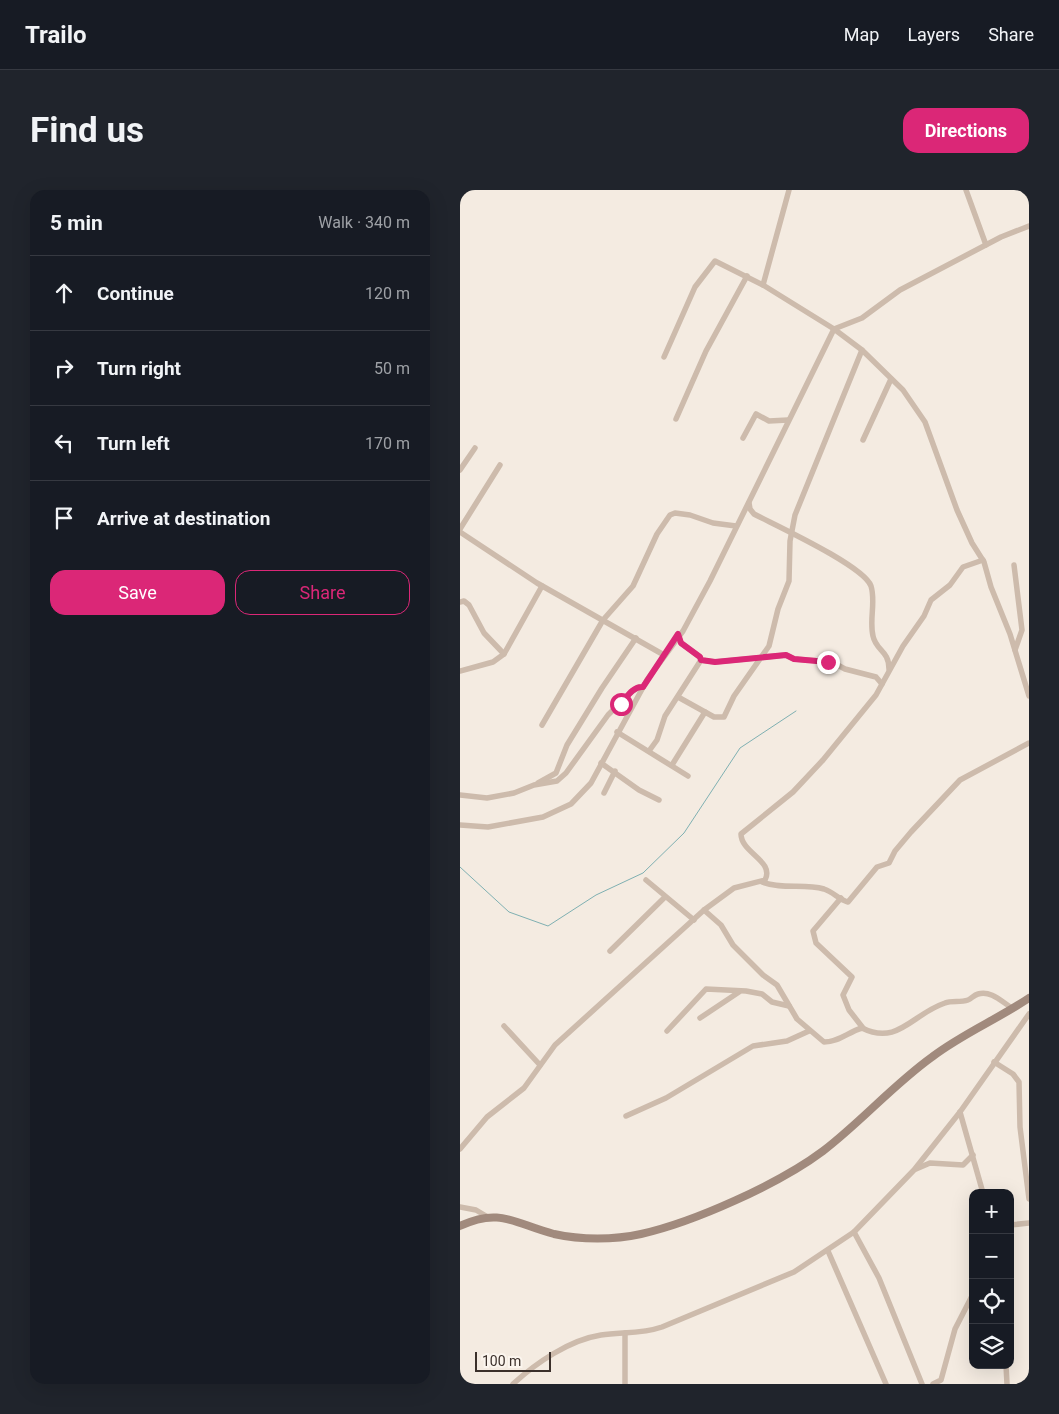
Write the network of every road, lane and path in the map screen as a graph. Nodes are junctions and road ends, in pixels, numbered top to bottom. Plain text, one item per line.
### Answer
1 (789, 190) edge
2 (966, 190) edge
3 (1026, 190) edge
4 (1029, 196) edge
5 (1029, 226) edge
6 (986, 245) junction
7 (747, 276) junction
8 (763, 285) junction
9 (834, 329) junction
10 (862, 350) junction
11 (664, 357) dead end
12 (891, 379) junction
13 (676, 419) dead end
14 (788, 420) junction
15 (743, 438) dead end
16 (863, 440) dead end
17 (475, 448) dead end
18 (500, 465) dead end
19 (460, 470) edge
20 (748, 502) junction
21 (736, 526) junction
22 (460, 531) edge
23 (791, 532) junction
24 (983, 560) junction
25 (1014, 565) dead end
26 (542, 586) junction
27 (460, 602) edge
28 (603, 620) junction
29 (678, 634) junction
30 (636, 638) junction
31 (1015, 650) junction
32 (504, 654) junction
33 (664, 655) junction
34 (760, 658) junction
35 (701, 660) junction
36 (889, 669) junction
37 (460, 671) edge
38 (882, 684) junction
39 (643, 687) junction
40 (1029, 696) edge
41 (678, 697) junction
42 (705, 712) junction
43 (542, 725) dead end
44 (617, 732) junction
45 (1029, 743) edge
46 (650, 751) junction
47 (602, 763) junction
48 (672, 765) junction
49 (615, 771) junction
50 (688, 776) dead end
51 (534, 785) junction
52 (604, 793) dead end
53 (460, 795) edge
54 (659, 800) dead end
55 (460, 825) edge
56 (646, 880) dead end
57 (762, 882) junction
58 (665, 897) junction
59 (841, 898) junction
60 (704, 910) junction
61 (694, 920) junction
62 (610, 951) dead end
63 (741, 990) junction
64 (1029, 998) edge
65 (789, 1006) junction
66 (1012, 1008) junction
67 (1029, 1014) edge
68 (700, 1018) dead end
69 (504, 1026) dead end
70 (863, 1028) junction
71 (667, 1031) dead end
72 (809, 1031) junction
73 (994, 1062) junction
74 (540, 1065) junction
75 (960, 1112) junction
76 (626, 1116) dead end
77 (460, 1150) edge
78 (973, 1155) junction
79 (914, 1170) junction
80 (982, 1189) edge
81 (1029, 1200) edge
82 (460, 1207) edge
83 (486, 1216) junction
84 (1029, 1223) edge
85 (1014, 1225) edge
86 (460, 1226) edge
87 (854, 1232) junction
88 (828, 1251) junction
89 (969, 1302) edge
90 (625, 1333) junction
91 (1006, 1369) edge
92 (513, 1384) edge
93 (625, 1384) edge
94 (886, 1384) edge
95 (922, 1384) edge
96 (933, 1384) edge
97 (1007, 1384) edge

1 - 8 street
2 - 6 street
3 - 4 street
5 - 6 street
6 - 9 street
7 - 8 street
7 - 11 street
7 - 13 street
8 - 9 street
9 - 10 street
9 - 14 street
10 - 12 street
10 - 23 street
12 - 16 street
12 - 24 street
14 - 15 street
14 - 20 street
17 - 19 street
18 - 22 street
20 - 21 street
20 - 23 street
21 - 28 street
21 - 29 street
22 - 26 street
23 - 34 street
23 - 36 street
24 - 31 street
24 - 36 street
25 - 31 street
26 - 28 street
26 - 32 street
27 - 32 street
28 - 30 street
28 - 43 street
29 - 33 street
29 - 35 street
30 - 33 street
30 - 51 street
31 - 40 street
32 - 37 street
33 - 39 street
34 - 35 street
34 - 38 street
34 - 42 street
35 - 41 street
36 - 38 street
38 - 57 street
39 - 44 street
39 - 51 street
41 - 42 street
41 - 46 street
42 - 48 street
44 - 46 street
44 - 47 street
45 - 59 street
46 - 48 street
47 - 49 street
47 - 55 street
48 - 50 street
49 - 52 street
49 - 54 street
51 - 53 street
56 - 58 street
57 - 59 street
57 - 60 street
58 - 61 street
58 - 62 street
59 - 70 street
60 - 61 street
60 - 65 street
61 - 74 street
63 - 65 street
63 - 68 street
63 - 71 street
64 - 66 street
65 - 72 street
66 - 70 street
66 - 83 street
67 - 73 street
69 - 74 street
70 - 72 street
72 - 76 street
73 - 75 street
73 - 81 street
74 - 77 street
75 - 78 street
75 - 79 street
78 - 79 street
78 - 80 street
79 - 87 street
82 - 83 street
83 - 86 street
84 - 85 street
87 - 88 street
87 - 95 street
88 - 90 street
88 - 94 street
89 - 96 street
90 - 92 street
90 - 93 street
91 - 97 street

